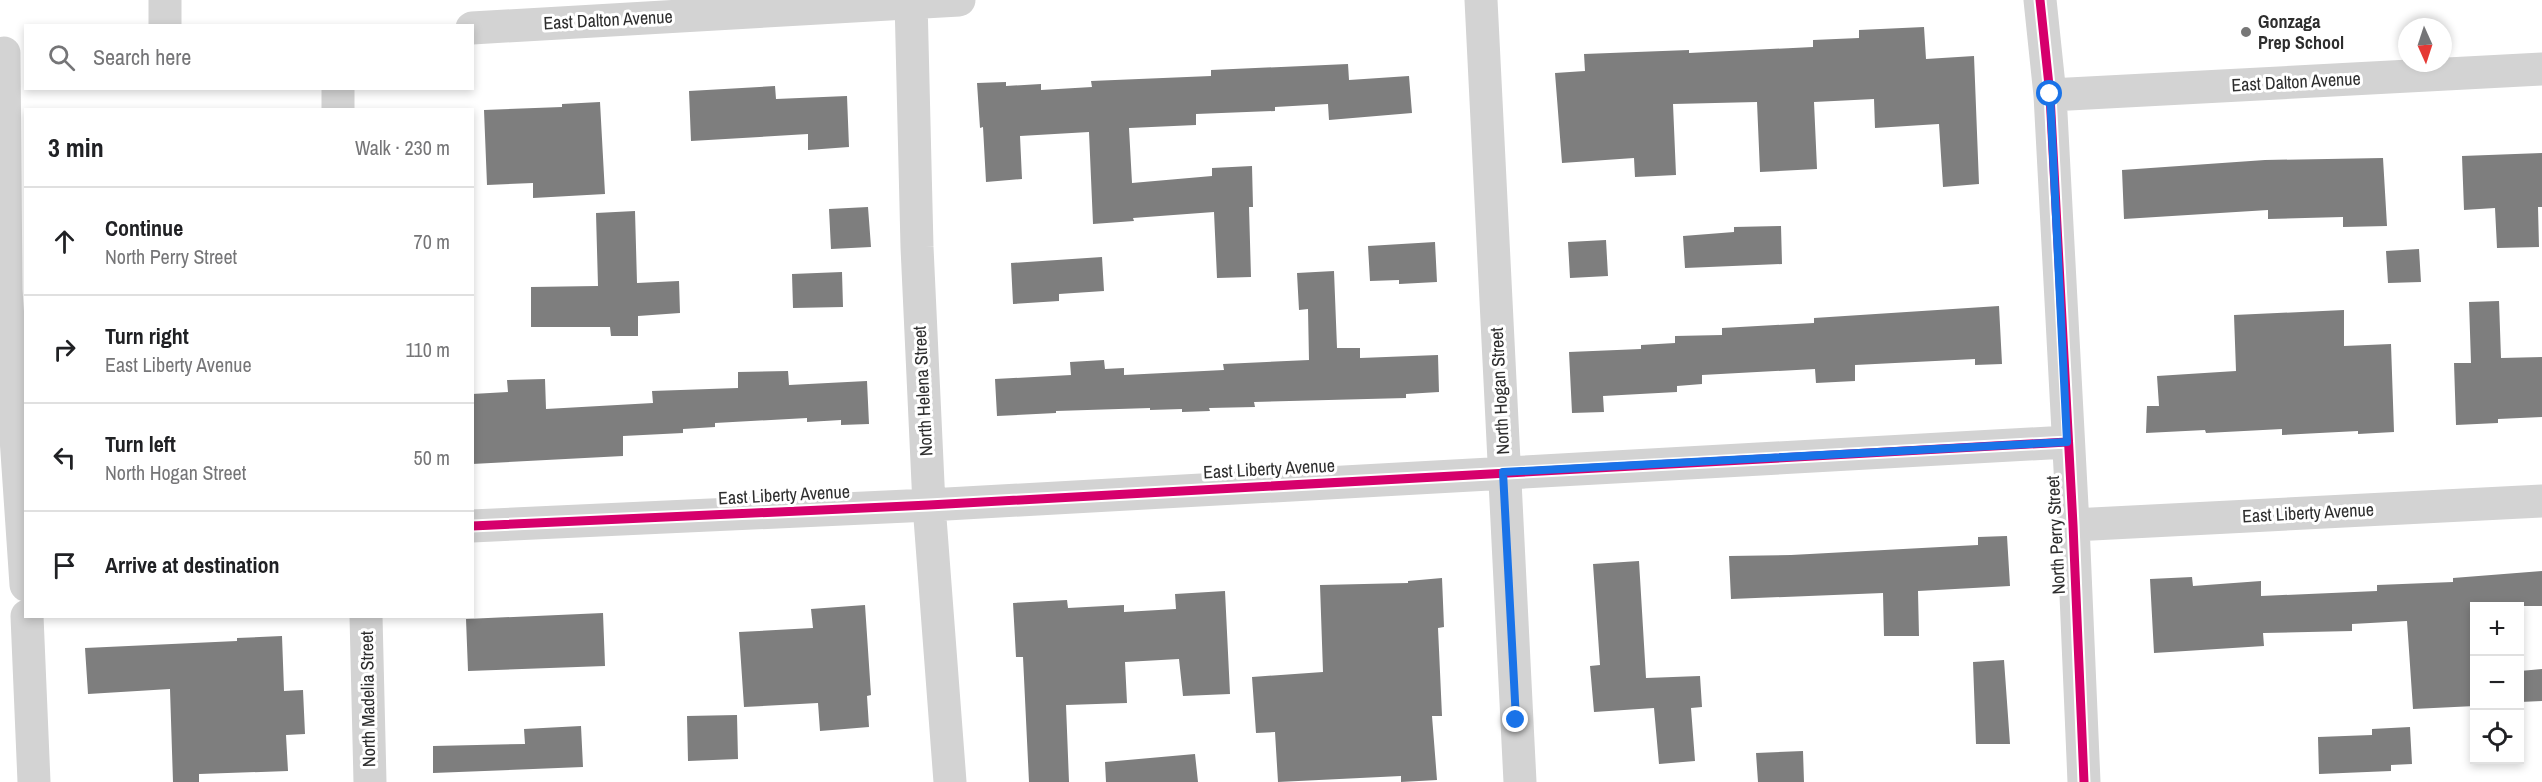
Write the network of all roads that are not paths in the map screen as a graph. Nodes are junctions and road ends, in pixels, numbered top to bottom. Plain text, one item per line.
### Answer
1 (165, 0) edge
2 (959, 0) edge
3 (1481, 0) edge
4 (2040, 0) edge
5 (911, 1) edge
6 (165, 24) edge
7 (474, 27) edge
8 (10, 52) edge
9 (2542, 69) edge
10 (338, 90) edge
11 (2050, 94) junction
12 (338, 108) edge
13 (2067, 442) junction
14 (1503, 472) junction
15 (2542, 501) edge
16 (928, 505) junction
17 (2073, 525) junction
18 (474, 526) edge
19 (19, 561) edge
20 (27, 618) edge
21 (366, 618) edge
22 (34, 782) edge
23 (370, 782) edge
24 (950, 782) edge
25 (1520, 782) edge
26 (2084, 782) edge

1 - 6 street
2 - 5 street, East Dalton Avenue
3 - 14 street, North Hogan Street
4 - 11 street, North Perry Street
5 - 7 street, East Dalton Avenue
5 - 16 street, North Helena Street
8 - 19 street
9 - 11 street, East Dalton Avenue
10 - 12 street
11 - 13 street, North Perry Street
13 - 14 street, East Liberty Avenue
13 - 17 street, North Perry Street
14 - 16 street, East Liberty Avenue
14 - 25 street, North Hogan Street
15 - 17 street, East Liberty Avenue
16 - 18 street, East Liberty Avenue
16 - 24 street, North Helena Street
17 - 26 street, North Perry Street
20 - 22 street
21 - 23 street, North Madelia Street

